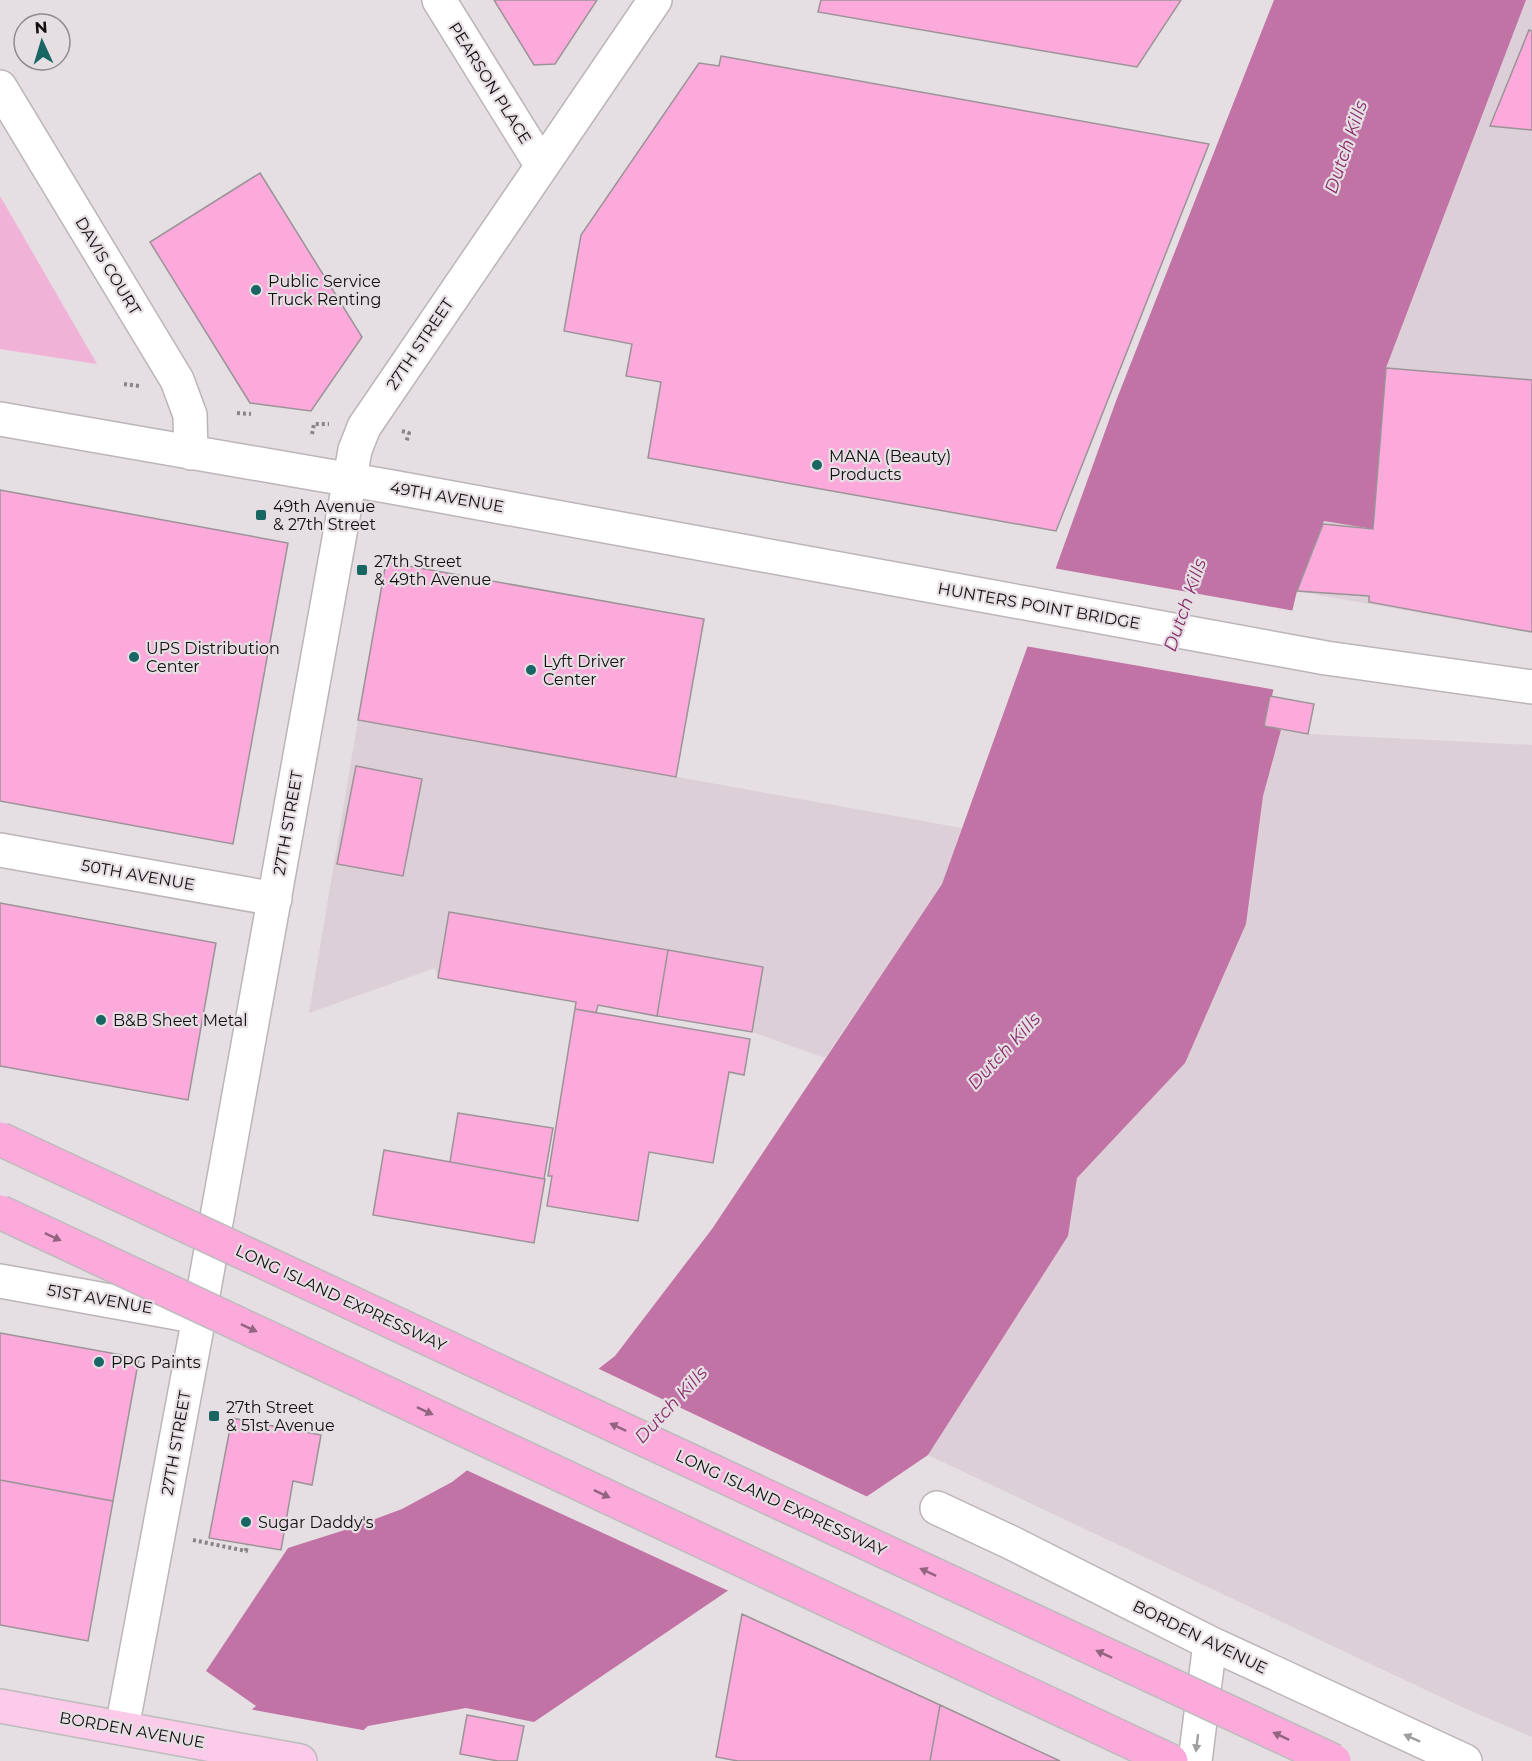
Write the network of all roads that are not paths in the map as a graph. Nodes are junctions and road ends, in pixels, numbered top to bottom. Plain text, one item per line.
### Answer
1 (439, 0) edge
2 (654, 0) edge
3 (0, 87) edge
4 (542, 166) junction
5 (0, 419) edge
6 (191, 453) junction
7 (349, 480) junction
8 (894, 580) joint
9 (1532, 687) edge
10 (0, 850) edge
11 (275, 899) junction
12 (0, 1139) edge
13 (0, 1212) edge
14 (0, 1281) edge
15 (199, 1317) junction
16 (937, 1508) dead end
17 (1210, 1643) junction
18 (0, 1706) edge
19 (122, 1728) junction
20 (300, 1761) edge
21 (1171, 1761) edge
22 (1195, 1761) edge
23 (1334, 1761) edge
24 (1465, 1761) edge

1 - 4 street, PEARSON PLACE
2 - 4 street, 27TH STREET
3 - 6 street, DAVIS COURT
4 - 7 street, 27TH STREET
5 - 6 street, 49TH AVENUE
6 - 7 street, 49TH AVENUE
7 - 8 street, 49TH AVENUE
7 - 11 street, 27TH STREET
8 - 9 street, HUNTERS POINT BRIDGE
10 - 11 street, 50TH AVENUE
11 - 15 street, 27TH STREET
23 -> 12 highway, LONG ISLAND EXPRESSWAY, bridge
13 -> 21 highway, bridge
14 - 15 street, 51ST AVENUE
15 - 19 street, 27TH STREET
16 - 17 street, BORDEN AVENUE
17 -> 22 street
24 -> 17 street, BORDEN AVENUE
18 - 19 main road, BORDEN AVENUE
19 - 20 main road, BORDEN AVENUE

